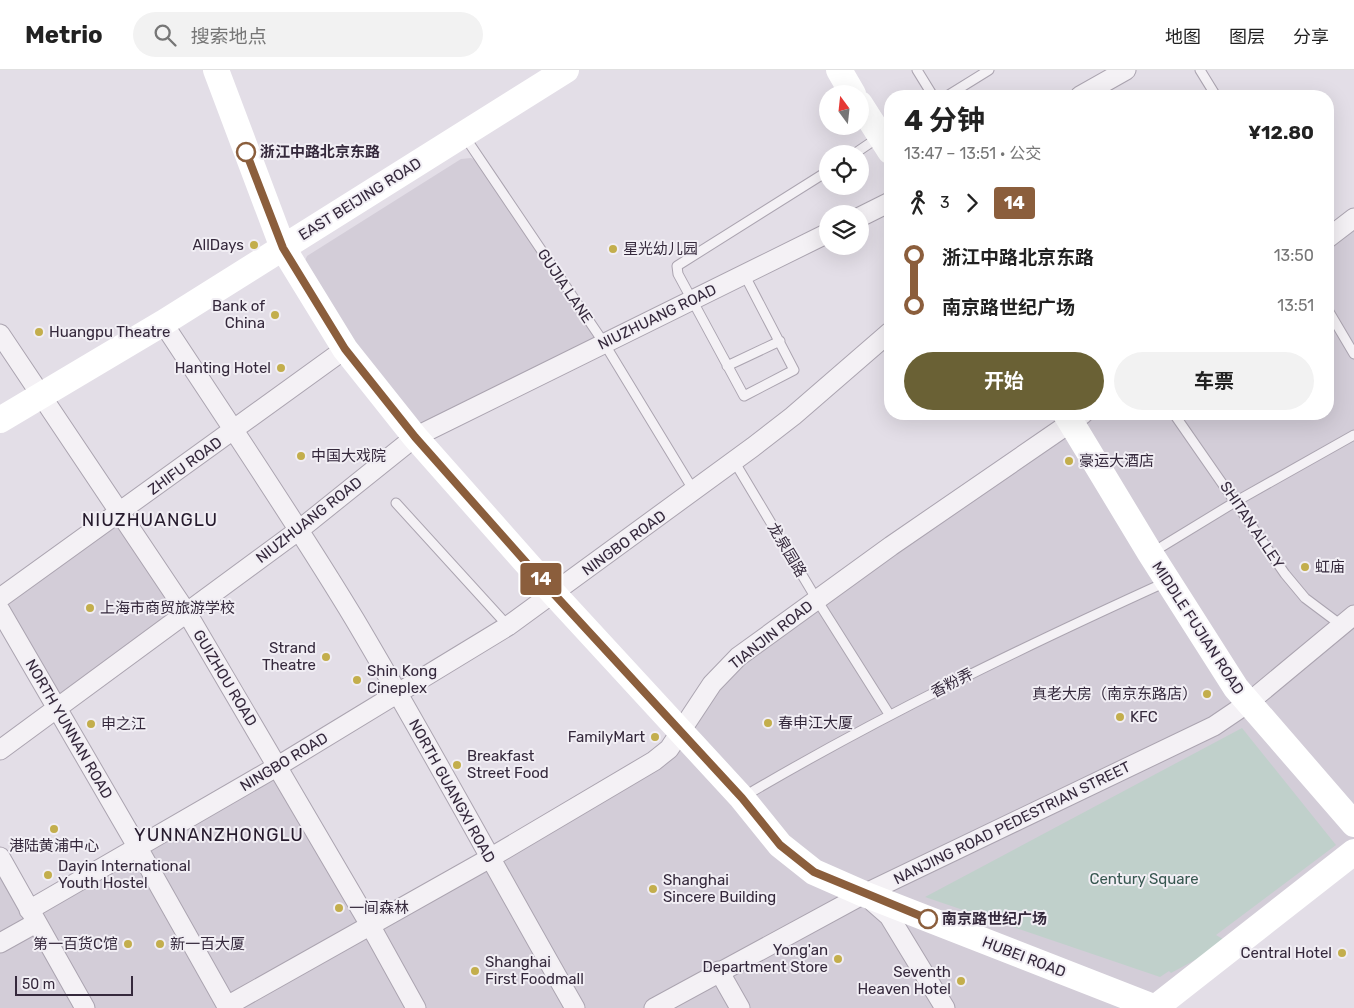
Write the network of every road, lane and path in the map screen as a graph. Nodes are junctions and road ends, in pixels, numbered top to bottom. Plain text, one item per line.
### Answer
1 (216, 70) edge
2 (566, 70) edge
3 (838, 70) edge
4 (918, 70) edge
5 (989, 70) edge
6 (1126, 70) edge
7 (1200, 70) edge
8 (847, 85) edge
9 (930, 90) edge
10 (957, 90) edge
11 (1091, 90) edge
12 (1212, 90) edge
13 (869, 116) edge
14 (464, 134) junction
15 (884, 135) edge
16 (884, 140) edge
17 (869, 147) edge
18 (819, 177) edge
19 (884, 205) edge
20 (869, 212) edge
21 (1354, 218) edge
22 (1334, 233) edge
23 (819, 237) edge
24 (283, 248) junction
25 (744, 274) junction
26 (691, 300) junction
27 (1334, 320) edge
28 (163, 324) junction
29 (0, 334) edge
30 (884, 337) edge
31 (780, 341) junction
32 (604, 343) junction
33 (345, 349) junction
34 (1354, 354) edge
35 (727, 366) junction
36 (41, 396) junction
37 (0, 420) edge
38 (1067, 420) edge
39 (1075, 420) edge
40 (1178, 420) edge
41 (234, 431) junction
42 (1354, 435) edge
43 (415, 437) junction
44 (734, 461) junction
45 (694, 491) junction
46 (1235, 502) junction
47 (396, 503) dead end
48 (120, 513) junction
49 (299, 530) junction
50 (1150, 553) junction
51 (1168, 581) junction
52 (554, 594) junction
53 (0, 598) edge
54 (817, 600) junction
55 (0, 610) edge
56 (186, 613) junction
57 (1348, 620) edge
58 (508, 626) junction
59 (398, 694) junction
60 (1248, 703) junction
61 (57, 709) junction
62 (889, 714) junction
63 (681, 731) junction
64 (0, 750) edge
65 (278, 766) junction
66 (742, 798) junction
67 (1354, 824) edge
68 (138, 848) junction
69 (1354, 852) edge
70 (0, 856) edge
71 (490, 858) junction
72 (864, 894) junction
73 (33, 916) junction
74 (370, 925) junction
75 (0, 943) edge
76 (719, 971) junction
77 (737, 1002) edge
78 (227, 1007) edge
79 (85, 1008) edge
80 (416, 1008) edge
81 (575, 1008) edge
82 (654, 1008) edge
83 (945, 1008) edge
84 (1155, 1008) edge

1 - 24 street, HUBEI ROAD
2 - 14 street, EAST BEIJING ROAD
3 - 8 street
4 - 9 lane
5 - 10 lane
6 - 11 street
7 - 12 lane
13 - 15 street
14 - 24 street, EAST BEIJING ROAD
14 - 32 lane, GUJIA LANE
16 - 17 lane
18 - 26 lane
19 - 20 street
21 - 22 street
23 - 25 street, NIUZHUANG ROAD
24 - 28 street, EAST BEIJING ROAD
24 - 33 street, HUBEI ROAD
25 - 26 street, NIUZHUANG ROAD
25 - 31 lane
26 - 32 street, NIUZHUANG ROAD
26 - 35 lane
27 - 34 lane
28 - 36 street, EAST BEIJING ROAD
28 - 41 street, NORTH GUANGXI ROAD
29 - 36 street, GUIZHOU ROAD
30 - 44 street, NINGBO ROAD
31 - 35 lane
31 - 35 lane
32 - 43 street, NIUZHUANG ROAD
32 - 45 lane, GUJIA LANE
33 - 41 street, ZHIFU ROAD
33 - 43 street, HUBEI ROAD
36 - 37 street, EAST BEIJING ROAD
36 - 48 street, GUIZHOU ROAD
38 - 54 street, TIANJIN ROAD
39 - 50 street, MIDDLE FUJIAN ROAD
40 - 46 lane, SHITAN ALLEY
41 - 48 street, ZHIFU ROAD
41 - 49 street, NORTH GUANGXI ROAD
42 - 46 lane
43 - 49 street, NIUZHUANG ROAD
43 - 52 street, HUBEI ROAD
44 - 45 street, NINGBO ROAD
44 - 54 lane, 龙泉园路
45 - 52 street, NINGBO ROAD
46 - 50 lane
46 - 57 lane, SHITAN ALLEY
47 - 58 lane
48 - 53 street, ZHIFU ROAD
48 - 56 street, GUIZHOU ROAD
49 - 56 street, NIUZHUANG ROAD
49 - 59 street, NORTH GUANGXI ROAD
50 - 51 street, MIDDLE FUJIAN ROAD
51 - 60 street, MIDDLE FUJIAN ROAD
51 - 62 lane, 香粉弄
52 - 58 street, NINGBO ROAD
52 - 63 street, HUBEI ROAD
54 - 62 lane, 龙泉园路
54 - 63 street, TIANJIN ROAD
55 - 61 street, NORTH YUNNAN ROAD
56 - 61 street, NIUZHUANG ROAD
56 - 65 street, GUIZHOU ROAD
57 - 60 street, NANJING ROAD PEDESTRIAN STREET
58 - 59 street, NINGBO ROAD
59 - 65 street, NINGBO ROAD
59 - 71 street, NORTH GUANGXI ROAD
60 - 67 street, MIDDLE FUJIAN ROAD
60 - 72 street, NANJING ROAD PEDESTRIAN STREET
61 - 64 street, NIUZHUANG ROAD
61 - 68 street, NORTH YUNNAN ROAD
62 - 66 lane, 香粉弄
63 - 66 street, HUBEI ROAD
63 - 71 street, TIANJIN ROAD
65 - 68 street, NINGBO ROAD
65 - 74 street, GUIZHOU ROAD
66 - 72 street, HUBEI ROAD
68 - 73 street, NINGBO ROAD
68 - 78 street, NORTH YUNNAN ROAD
69 - 84 street
70 - 73 street
71 - 74 street, TIANJIN ROAD
71 - 81 street, NORTH GUANGXI ROAD
72 - 76 street, NANJING ROAD PEDESTRIAN STREET
72 - 83 street
72 - 84 street, HUBEI ROAD
73 - 75 street, NINGBO ROAD
73 - 79 street
74 - 78 street, TIANJIN ROAD
74 - 80 street, GUIZHOU ROAD
76 - 77 street
76 - 82 street, NANJING ROAD PEDESTRIAN STREET

